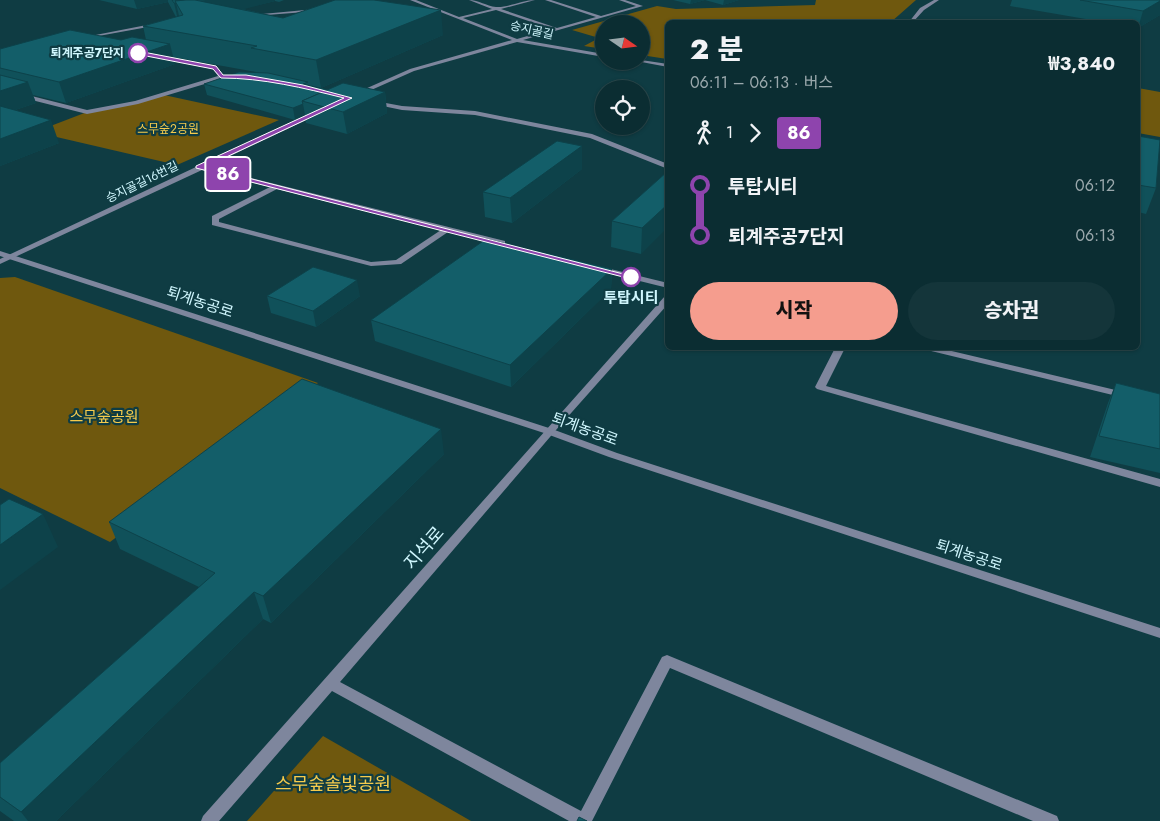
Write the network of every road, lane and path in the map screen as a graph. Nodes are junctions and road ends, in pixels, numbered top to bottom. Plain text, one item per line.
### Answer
1 (412, 0) edge
2 (471, 0) edge
3 (533, 0) edge
4 (547, 0) edge
5 (621, 0) edge
6 (937, 0) edge
7 (322, 9) edge
8 (498, 9) junction
9 (595, 15) edge
10 (608, 15) edge
11 (248, 16) edge
12 (458, 18) junction
13 (595, 19) edge
14 (913, 20) edge
15 (166, 24) edge
16 (556, 30) junction
17 (77, 39) edge
18 (518, 41) junction
19 (595, 54) edge
20 (156, 56) edge
21 (650, 63) edge
22 (665, 66) edge
23 (221, 77) junction
24 (229, 77) edge
25 (0, 90) edge
26 (358, 100) edge
27 (367, 101) edge
28 (323, 110) edge
29 (665, 166) edge
30 (199, 167) junction
31 (277, 186) junction
32 (447, 229) junction
33 (514, 246) edge
34 (0, 253) edge
35 (11, 257) junction
36 (0, 262) edge
37 (591, 266) edge
38 (665, 285) edge
39 (665, 301) edge
40 (839, 350) edge
41 (938, 350) edge
42 (1131, 396) edge
43 (548, 431) junction
44 (1160, 483) edge
45 (1160, 633) edge
46 (331, 684) junction
47 (209, 821) edge
48 (584, 821) edge
49 (1051, 821) edge

1 - 12 street, 승지골길
2 - 8 street
3 - 8 street, 승지골길
4 - 9 street
5 - 10 street
6 - 14 street
7 - 11 street
8 - 12 street, 승지골길
8 - 16 street
12 - 18 street, 승지골길
13 - 16 street
15 - 17 street
16 - 18 street
18 - 19 street, 승지골길
18 - 26 street
20 - 23 street
21 - 22 street
23 - 24 street
23 - 25 street
27 - 29 street
28 - 30 street, 승지골길16번길
30 - 31 street
30 - 35 street, 승지골길16번길
31 - 32 street
31 - 32 street
32 - 33 street
34 - 35 street, 퇴계농공로
35 - 36 street, 승지골길16번길
35 - 43 street, 퇴계농공로
37 - 38 street
39 - 43 street, 지석로
40 - 44 street
41 - 42 street
43 - 45 street, 퇴계농공로
43 - 46 street, 지석로
46 - 47 street, 지석로
46 - 48 street
48 - 49 street

